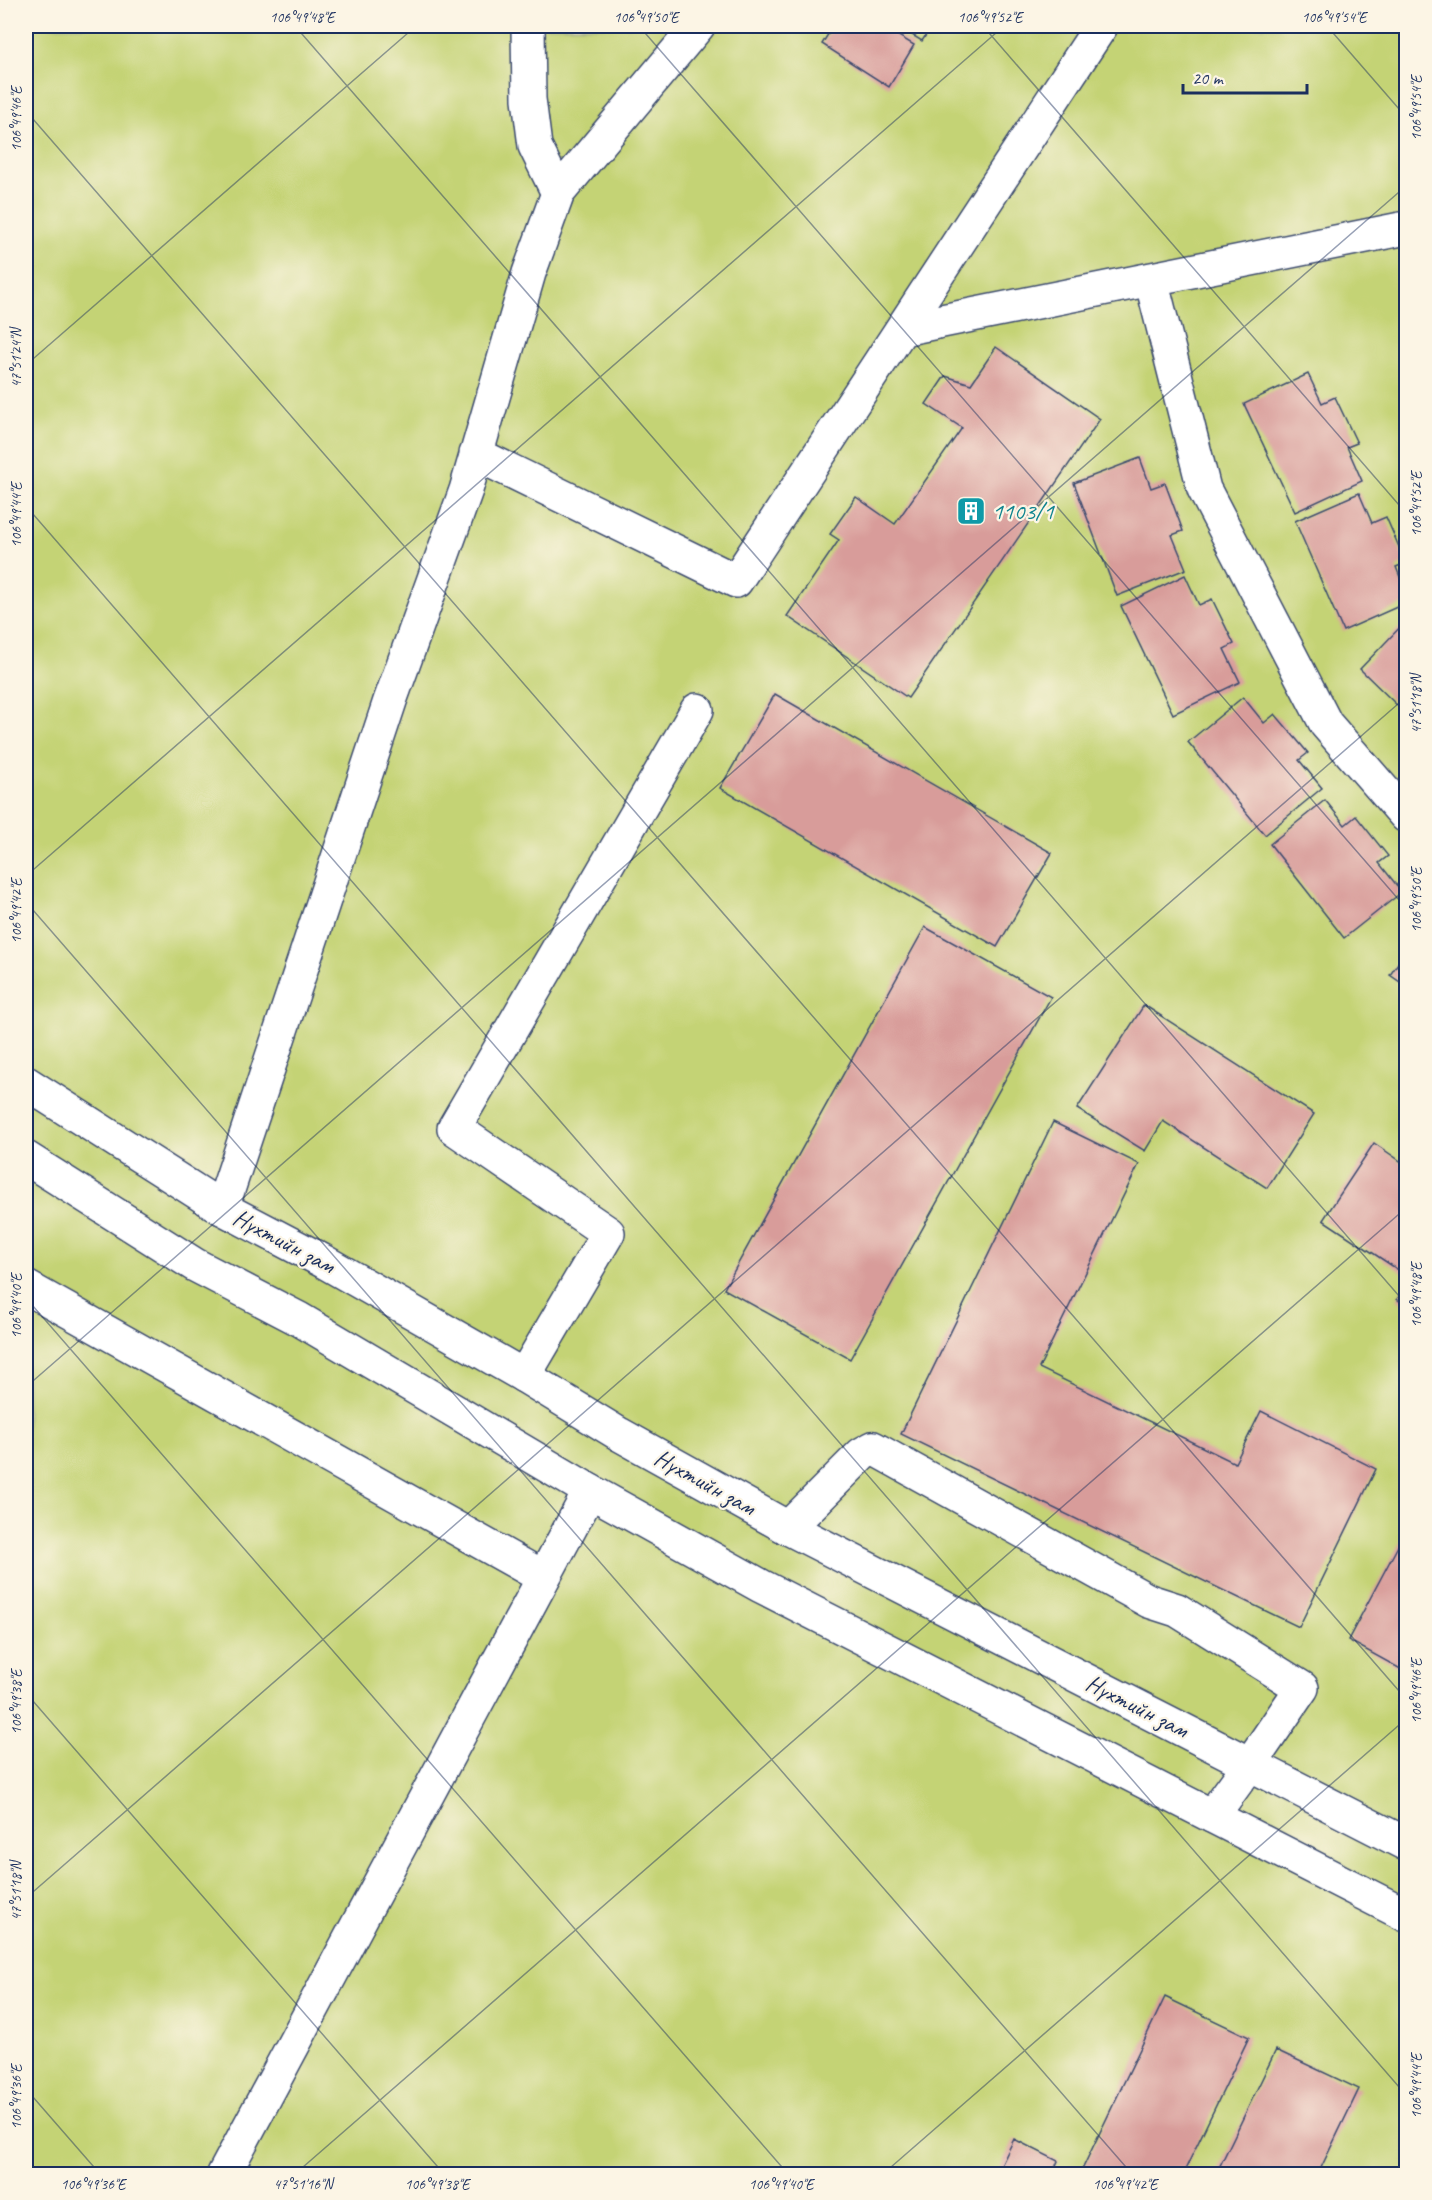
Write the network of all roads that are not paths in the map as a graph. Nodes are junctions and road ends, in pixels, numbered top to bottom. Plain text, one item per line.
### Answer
1 (528, 26) edge
2 (698, 26) edge
3 (1101, 26) edge
4 (558, 193) junction
5 (1407, 228) edge
6 (1151, 279) junction
7 (902, 329) junction
8 (476, 454) junction
9 (697, 710) dead end
10 (1407, 816) edge
11 (26, 1083) edge
12 (26, 1158) edge
13 (222, 1208) junction
14 (26, 1287) edge
15 (524, 1376) junction
16 (590, 1491) junction
17 (788, 1528) junction
18 (543, 1577) junction
19 (1250, 1764) junction
20 (1212, 1815) junction
21 (1407, 1844) edge
22 (1407, 1915) edge
23 (224, 2175) edge

1 - 4 street
2 - 4 street
3 - 7 street
4 - 8 street
5 - 6 street
6 - 7 street
6 - 10 street
7 - 8 street
8 - 13 street
9 - 15 street
11 - 13 street, Нүхтийн зам
12 - 16 street
13 - 15 street, Нүхтийн зам
14 - 18 street
15 - 17 street, Нүхтийн зам
16 - 18 street
16 - 20 street
17 - 19 street, Нүхтийн зам
17 - 19 street
18 - 23 street
19 - 20 street
19 - 21 street, Нүхтийн зам
20 - 22 street

